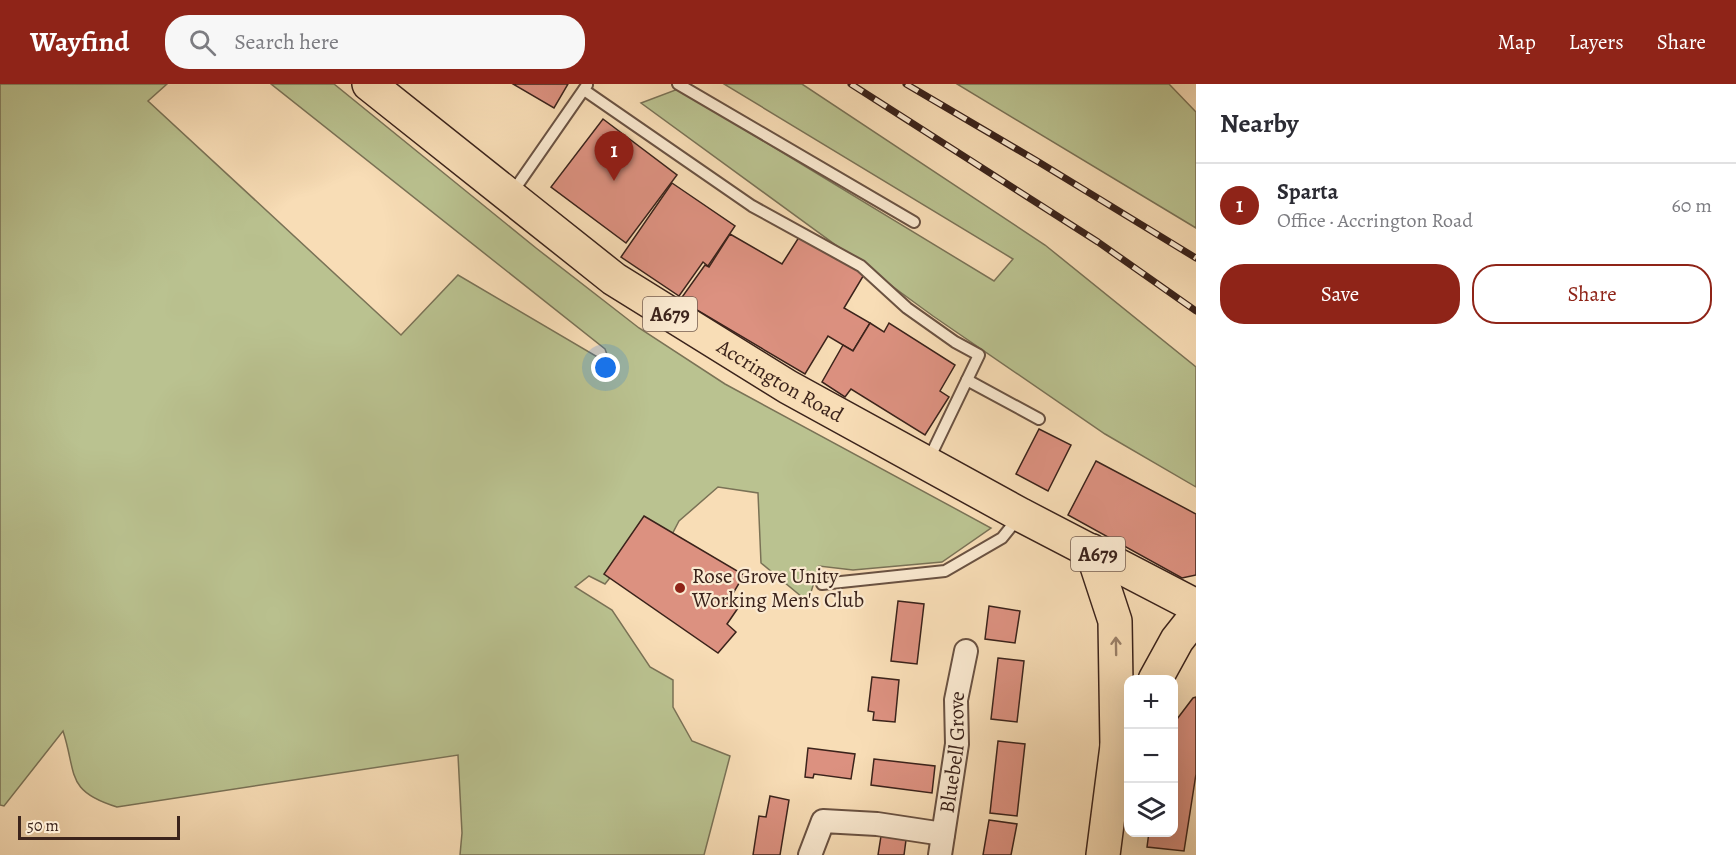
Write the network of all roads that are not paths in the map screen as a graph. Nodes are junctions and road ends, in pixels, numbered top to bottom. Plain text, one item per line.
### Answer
1 (369, 84) edge
2 (678, 84) edge
3 (586, 87) edge
4 (510, 196) junction
5 (914, 222) dead end
6 (967, 380) junction
7 (1039, 419) dead end
8 (927, 463) junction
9 (1021, 515) junction
10 (1092, 551) junction
11 (822, 584) dead end
12 (1196, 606) edge
13 (1196, 616) edge
14 (966, 651) dead end
15 (1158, 675) edge
16 (1123, 736) edge
17 (942, 845) edge
18 (810, 855) edge
19 (1103, 855) edge

1 - 4 highway, Accrington Road / A679
2 - 5 lane
3 - 4 lane
3 - 6 lane
4 - 8 highway, Accrington Road / A679
6 - 7 lane
6 - 8 lane
8 - 9 highway, Accrington Road / A679
9 - 10 highway, Accrington Road / A679
9 - 11 lane
10 - 12 highway, Accrington Road / A679
16 -> 10 highway
13 - 15 highway
14 - 17 street, Bluebell Grove
16 - 19 highway
17 - 18 street

